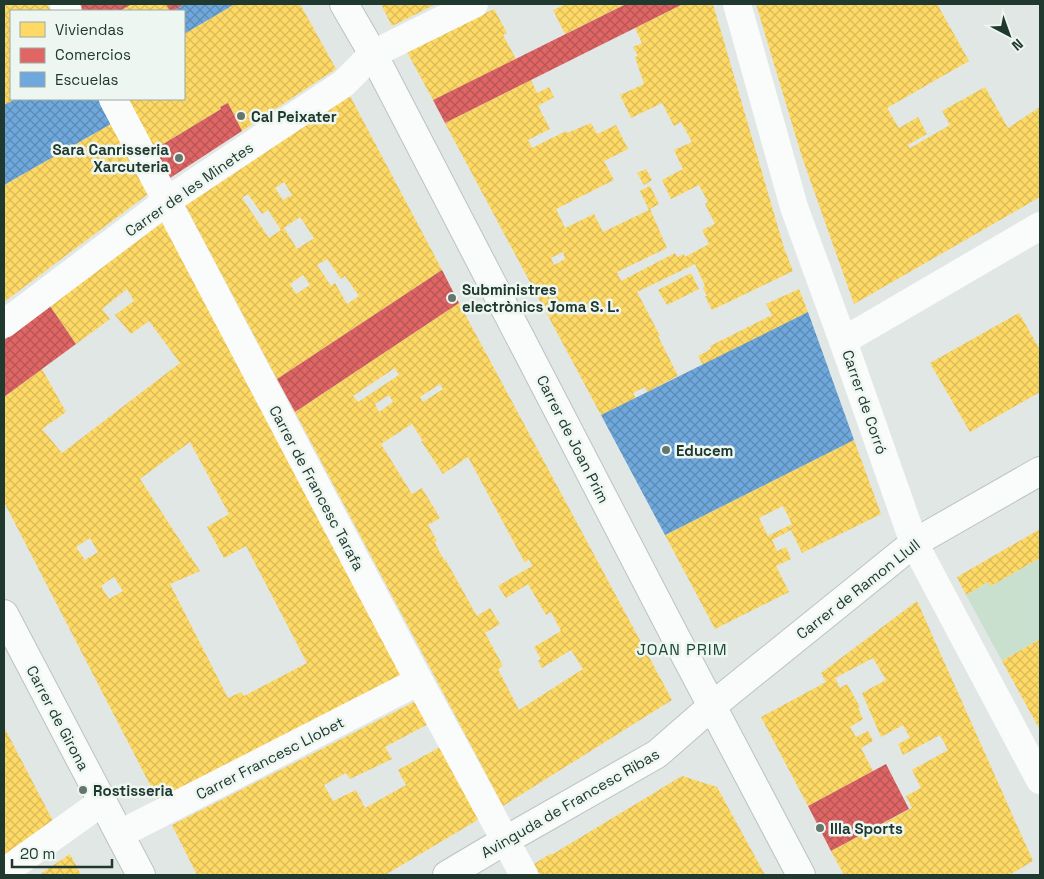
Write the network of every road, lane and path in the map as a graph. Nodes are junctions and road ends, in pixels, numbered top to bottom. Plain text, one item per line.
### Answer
1 (344, 4) edge
2 (474, 4) edge
3 (737, 4) edge
4 (373, 54) junction
5 (114, 100) edge
6 (167, 202) junction
7 (1040, 226) edge
8 (4, 324) edge
9 (843, 341) junction
10 (1040, 471) edge
11 (914, 543) junction
12 (4, 614) edge
13 (419, 681) junction
14 (712, 706) junction
15 (1040, 780) edge
16 (102, 802) junction
17 (120, 834) junction
18 (506, 840) junction
19 (4, 872) edge
20 (141, 875) edge
21 (447, 875) edge
22 (524, 875) edge
23 (801, 875) edge

1 - 4 street, Carrer de Joan Prim
2 - 4 street, Carrer de les Minetes
3 - 9 street, Carrer de Corró
4 - 6 street, Carrer de les Minetes
4 - 14 street, Carrer de Joan Prim
5 - 6 street, Carrer de Francesc Tarafa
6 - 8 street, Carrer de les Minetes
6 - 13 street, Carrer de Francesc Tarafa
7 - 9 street
9 - 11 street, Carrer de Corró
10 - 11 street, Carrer de Ramon Llull
11 - 14 street, Carrer de Ramon Llull
11 - 15 street, Carrer de Corró
12 - 16 street, Carrer de Girona
13 - 17 street, Carrer Francesc Llobet
13 - 18 street, Carrer de Francesc Tarafa
14 - 18 street, Avinguda de Francesc Ribas
14 - 23 street, Carrer de Joan Prim
16 - 17 street, Carrer de Girona
16 - 19 street
17 - 20 street, Carrer de Girona
18 - 21 street, Avinguda de Francesc Ribas
18 - 22 street, Carrer de Francesc Tarafa

